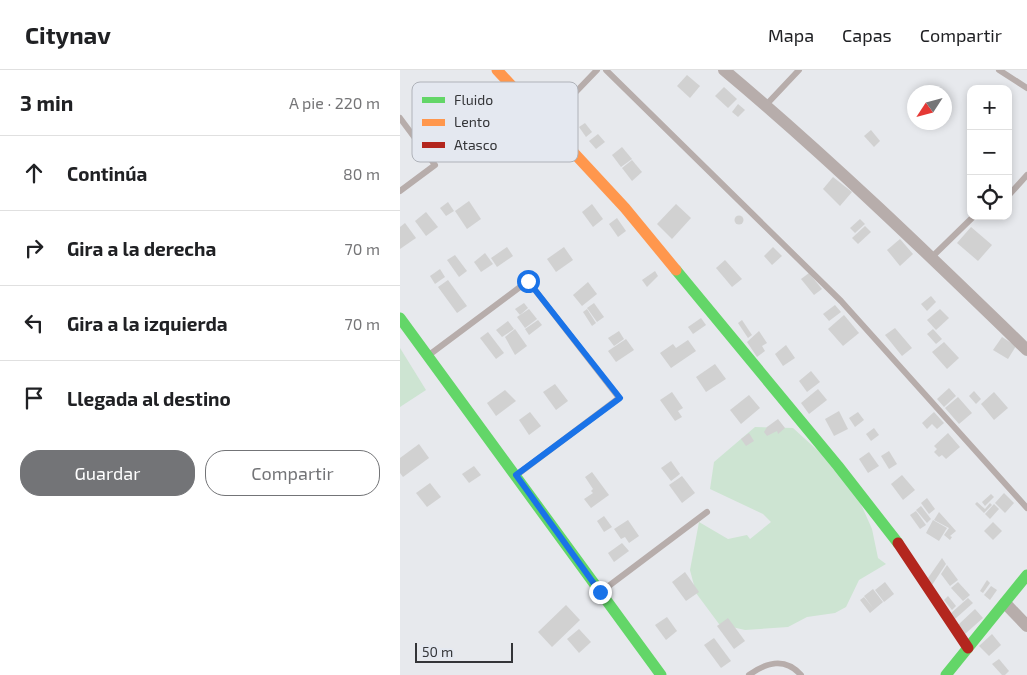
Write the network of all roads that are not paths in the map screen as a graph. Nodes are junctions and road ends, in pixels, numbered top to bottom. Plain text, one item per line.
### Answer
1 (497, 70) edge
2 (597, 70) edge
3 (606, 70) edge
4 (724, 70) edge
5 (799, 70) edge
6 (999, 70) edge
7 (508, 82) edge
8 (1027, 88) edge
9 (578, 90) edge
10 (766, 105) junction
11 (400, 118) edge
12 (412, 134) edge
13 (578, 157) edge
14 (433, 162) edge
15 (1027, 175) edge
16 (400, 191) edge
17 (1012, 192) edge
18 (970, 220) edge
19 (932, 257) junction
20 (400, 318) edge
21 (1027, 350) edge
22 (428, 356) junction
23 (516, 475) junction
24 (1027, 508) edge
25 (707, 512) dead end
26 (1027, 575) edge
27 (600, 592) junction
28 (1005, 603) junction
29 (1027, 626) edge
30 (968, 648) junction
31 (661, 675) edge
32 (749, 675) edge
33 (801, 675) edge
34 (946, 675) edge

1 - 7 street
2 - 9 lane
3 - 24 lane
4 - 10 street
5 - 10 lane
6 - 8 lane
10 - 19 street
11 - 12 lane
13 - 30 street
14 - 16 lane
15 - 17 lane
18 - 19 lane
19 - 21 street
20 - 22 street
22 - 23 street
22 - 23 lane
23 - 27 street
25 - 27 lane
26 - 28 street
27 - 31 street
28 - 29 street
28 - 30 street
30 - 34 street
32 - 33 lane

